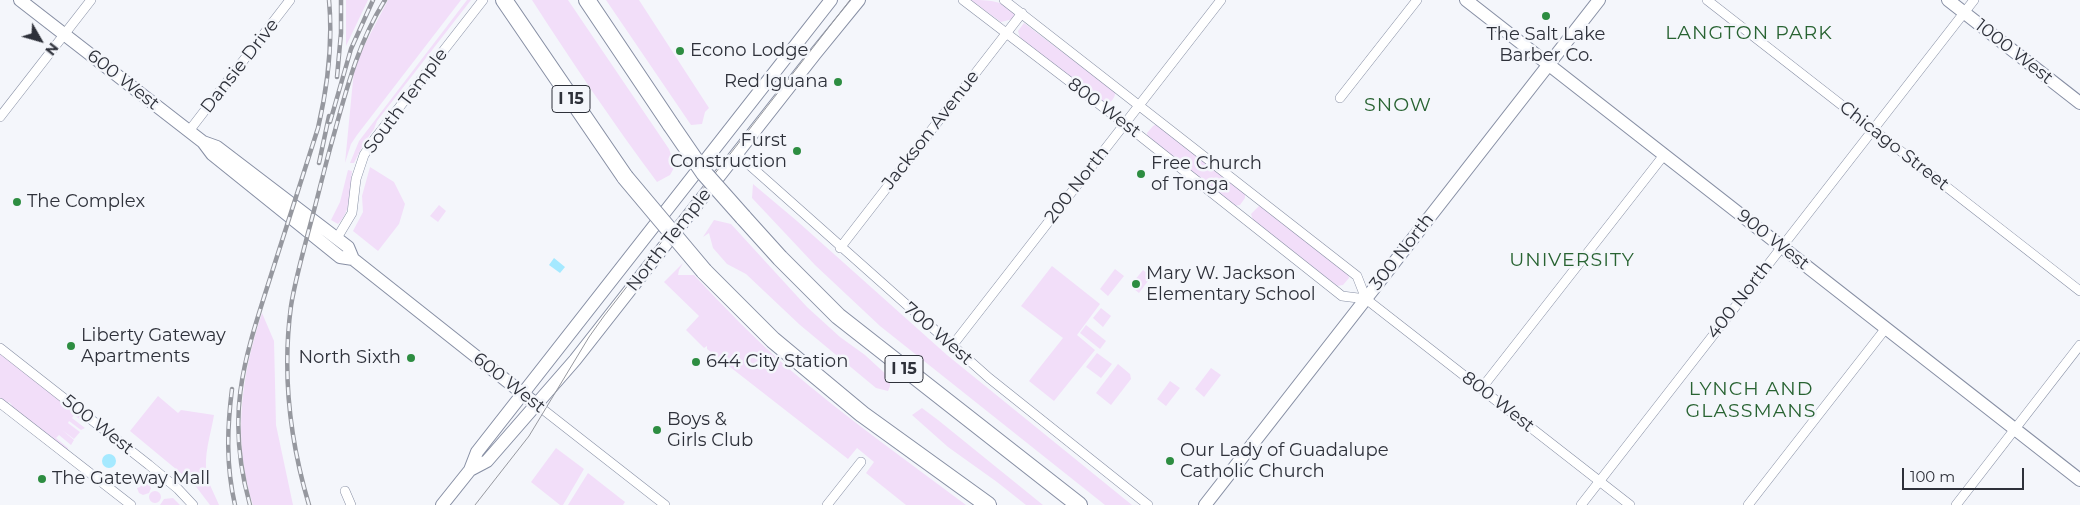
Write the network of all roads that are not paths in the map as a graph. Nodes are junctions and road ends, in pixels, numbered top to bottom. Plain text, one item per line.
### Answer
1 (20, 0) edge
2 (91, 0) edge
3 (290, 0) edge
4 (483, 0) edge
5 (504, 0) edge
6 (587, 0) edge
7 (831, 0) edge
8 (859, 0) edge
9 (963, 0) edge
10 (1004, 0) edge
11 (1222, 0) edge
12 (1417, 0) edge
13 (1466, 0) edge
14 (1599, 0) edge
15 (1707, 0) edge
16 (1948, 0) edge
17 (1974, 0) edge
18 (1964, 13) junction
19 (1022, 14) junction
20 (64, 34) junction
21 (1006, 34) junction
22 (1548, 64) junction
23 (1340, 98) dead end
24 (2080, 103) edge
25 (1139, 106) junction
26 (0, 117) edge
27 (1125, 124) junction
28 (1873, 130) junction
29 (189, 131) junction
30 (203, 142) junction
31 (737, 154) junction
32 (1664, 155) junction
33 (337, 238) junction
34 (1782, 247) junction
35 (840, 248) junction
36 (353, 259) junction
37 (2080, 291) edge
38 (1366, 299) junction
39 (1886, 328) junction
40 (2080, 345) edge
41 (952, 346) junction
42 (0, 348) edge
43 (1481, 389) junction
44 (521, 394) junction
45 (0, 403) edge
46 (536, 404) junction
47 (2015, 429) junction
48 (861, 462) dead end
49 (470, 470) junction
50 (2080, 480) edge
51 (1599, 481) junction
52 (346, 492) dead end
53 (131, 505) edge
54 (193, 505) edge
55 (352, 505) edge
56 (442, 505) edge
57 (665, 505) edge
58 (827, 505) edge
59 (988, 505) edge
60 (1079, 505) edge
61 (1148, 505) edge
62 (1205, 505) edge
63 (1580, 505) edge
64 (1630, 505) edge
65 (1748, 505) edge
66 (1956, 505) edge

1 - 20 main road, 600 West
2 - 20 street
3 - 29 street, Dansie Drive
4 - 33 street, South Temple
5 - 59 highway, I 15, bridge
6 - 60 highway, I 15, bridge
7 - 44 main road, North Temple
8 - 31 main road, North Temple
9 - 21 street, 800 West
10 - 19 street, 800 West
11 - 25 street, 200 North
12 - 23 street
13 - 22 main road, 900 West
14 - 22 main road, 300 North
15 - 28 street, Chicago Street
16 - 18 main road, 1000 West
17 - 18 street, 400 North
18 - 24 main road, 1000 West
18 - 28 street, 400 North
19 - 21 street, Jackson Avenue
19 - 25 street, 800 West
20 - 26 street
20 - 29 main road, 600 West
21 - 27 street, 800 West
21 - 35 street, Jackson Avenue
22 - 32 main road, 900 West
22 - 38 main road, 300 North
25 - 27 street, 200 North
25 - 38 street, 800 West
27 - 38 street, 800 West
27 - 41 street, 200 North
28 - 34 street, 400 North
28 - 37 street, Chicago Street
29 - 30 main road, 600 West
30 - 33 main road, 600 West
30 - 36 main road, 600 West
31 - 35 street, 700 West
31 - 46 main road, North Temple
32 - 34 main road, 900 West
32 - 43 street
33 - 36 main road, 600 West
34 - 39 main road, 900 West
34 - 51 street, 400 North
35 - 41 street, 700 West
36 - 44 main road, 600 West
38 - 43 street, 800 West
38 - 62 main road, 300 North
39 - 47 main road, 900 West
39 - 65 street
40 - 47 street
41 - 61 street, 700 West
42 - 54 street, 500 West
43 - 51 street, 800 West
44 - 46 main road, 600 West
44 - 49 main road, North Temple
45 - 53 street
46 - 49 main road, North Temple
46 - 57 street, 600 West
47 - 50 main road, 900 West
47 - 66 street
48 - 58 street
49 - 56 main road, North Temple
51 - 63 street, 400 North
51 - 64 street, 800 West
52 - 55 street

